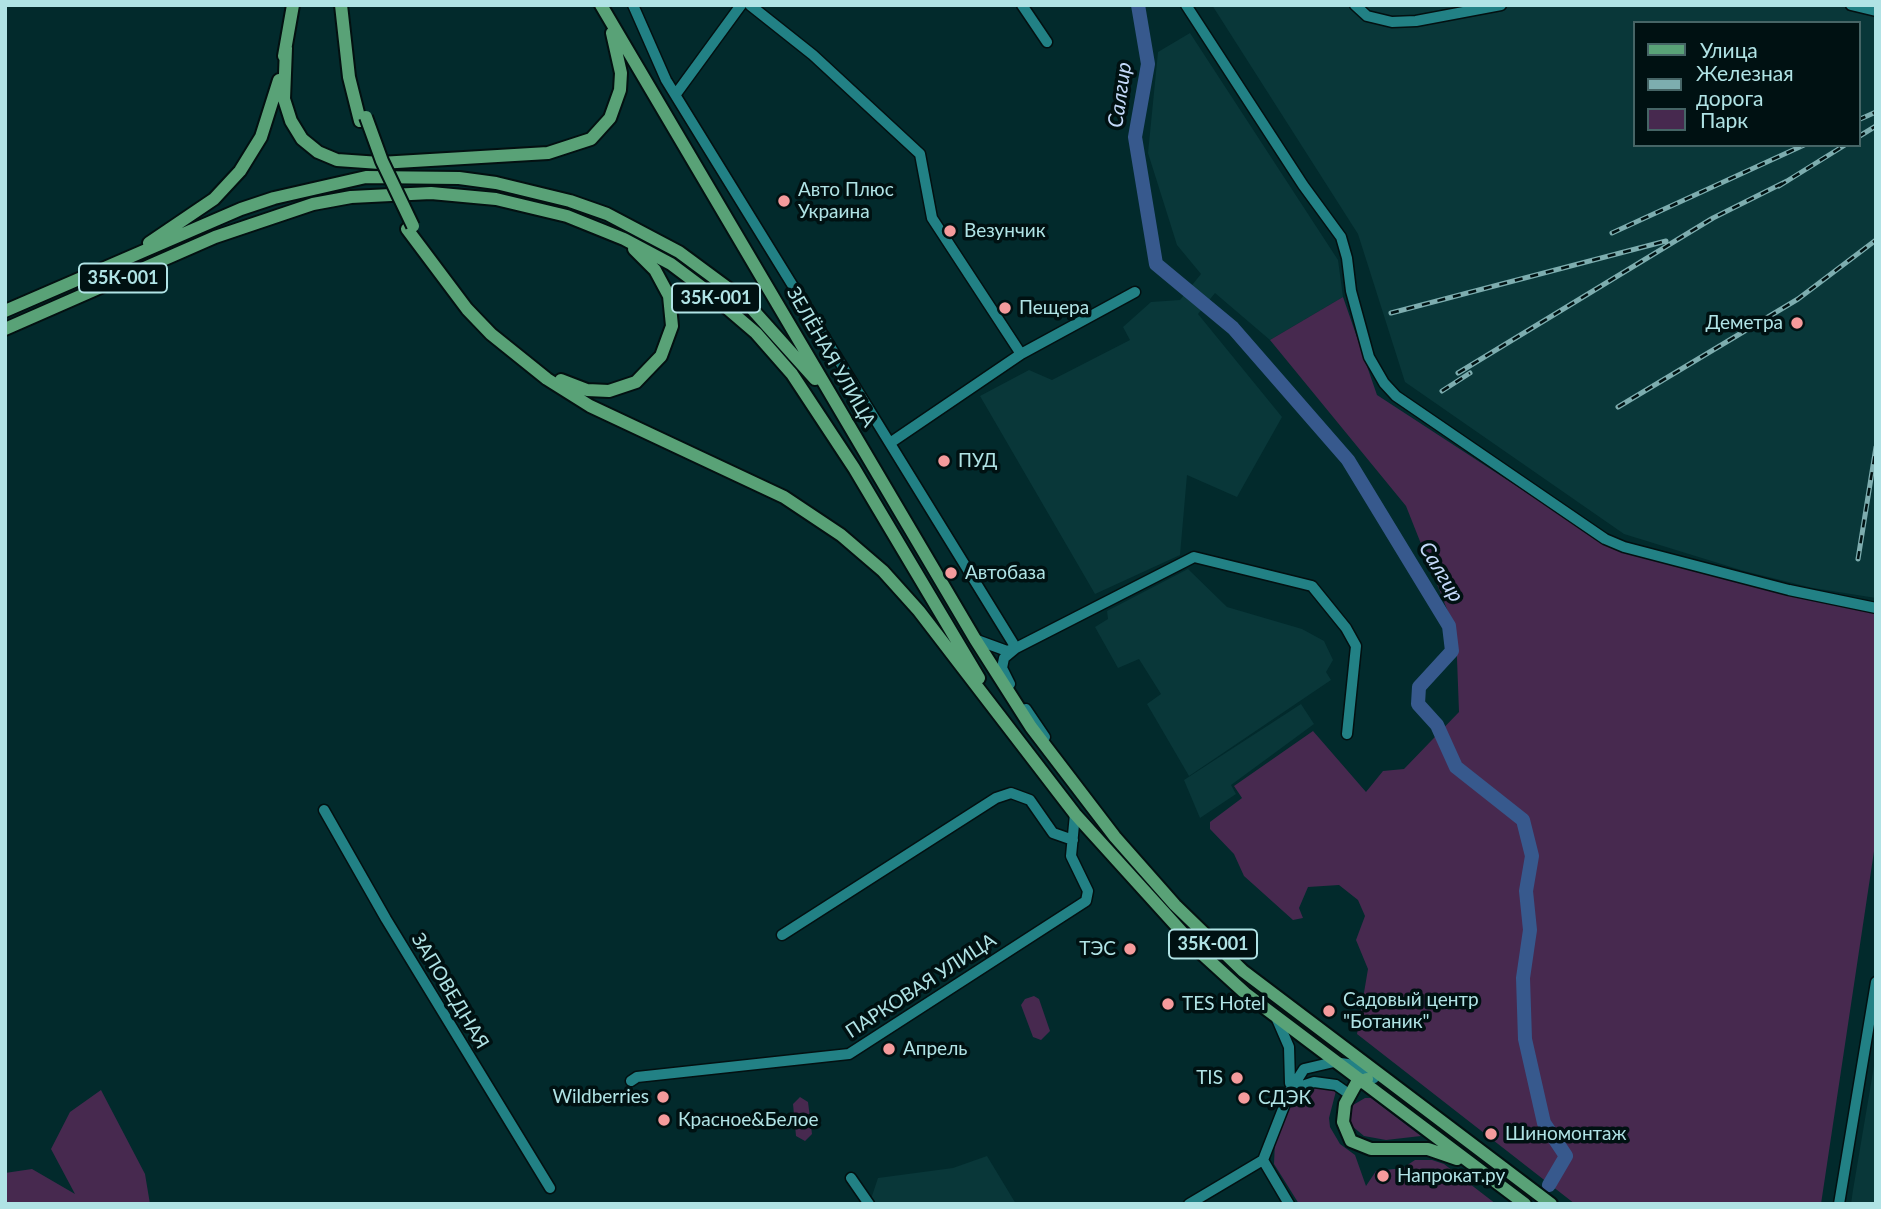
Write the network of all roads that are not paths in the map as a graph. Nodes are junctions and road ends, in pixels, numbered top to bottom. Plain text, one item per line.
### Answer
1 (293, 5) edge
2 (341, 5) edge
3 (348, 5) edge
4 (601, 5) edge
5 (634, 5) edge
6 (741, 5) edge
7 (750, 5) edge
8 (1022, 5) edge
9 (1186, 5) edge
10 (1355, 5) edge
11 (1501, 5) edge
12 (1851, 5) edge
13 (1876, 10) edge
14 (608, 18) junction
15 (1047, 42) dead end
16 (286, 48) junction
17 (676, 94) junction
18 (363, 119) junction
19 (410, 228) junction
20 (624, 239) junction
21 (126, 259) junction
22 (1135, 292) dead end
23 (5, 311) edge
24 (5, 329) edge
25 (1021, 354) junction
26 (835, 404) junction
27 (890, 443) junction
28 (1876, 608) edge
29 (975, 639) junction
30 (1013, 651) junction
31 (998, 712) junction
32 (1347, 734) dead end
33 (1087, 802) junction
34 (324, 810) dead end
35 (1076, 814) junction
36 (1073, 840) junction
37 (782, 935) dead end
38 (1876, 982) edge
39 (1274, 1013) junction
40 (1334, 1062) junction
41 (631, 1081) dead end
42 (1360, 1081) junction
43 (1383, 1084) junction
44 (1290, 1091) junction
45 (1349, 1094) junction
46 (1437, 1118) junction
47 (1263, 1160) junction
48 (1474, 1166) junction
49 (851, 1178) dead end
50 (550, 1188) dead end
51 (869, 1204) edge
52 (1189, 1204) edge
53 (1289, 1204) edge
54 (1525, 1204) edge
55 (1551, 1204) edge
56 (1839, 1204) edge

1 - 16 main road
2 - 18 main road
3 - 18 main road
4 - 14 main road, ЗЕЛЁНАЯ УЛИЦА / 35К-001
5 - 17 street
6 - 17 street
7 - 25 street
8 - 15 street
9 - 28 street
10 - 11 street
12 - 13 street
14 - 16 main road
14 - 26 main road, ЗЕЛЁНАЯ УЛИЦА / 35К-001
16 - 21 main road
17 - 27 street
18 - 19 main road, bridge
19 - 20 main road
19 - 31 main road
20 - 24 main road, 35К-001
20 - 31 main road, 35К-001
21 - 23 main road
21 - 26 main road
22 - 25 street
25 - 27 street
26 - 29 main road, ЗЕЛЁНАЯ УЛИЦА / 35К-001
27 - 30 street
29 - 30 street
29 - 33 main road, ЗЕЛЁНАЯ УЛИЦА / 35К-001
30 - 32 street
30 - 33 street
31 - 35 main road, 35К-001
33 - 46 main road, 35К-001
34 - 50 street, ЗАПОВЕДНАЯ
35 - 36 street, ПАРКОВАЯ УЛИЦА
35 - 39 main road, 35К-001
36 - 37 street
36 - 41 street, ПАРКОВАЯ УЛИЦА
38 - 56 street
39 - 40 main road, 35К-001
39 - 44 street
40 - 42 main road, 35К-001
40 - 43 street
40 - 44 street
42 - 43 main road
42 - 45 main road
42 - 48 main road, 35К-001
43 - 46 main road
44 - 45 street
44 - 47 street
45 - 48 main road
46 - 55 main road, 35К-001
47 - 52 street
47 - 53 street
48 - 54 main road, 35К-001
49 - 51 street

